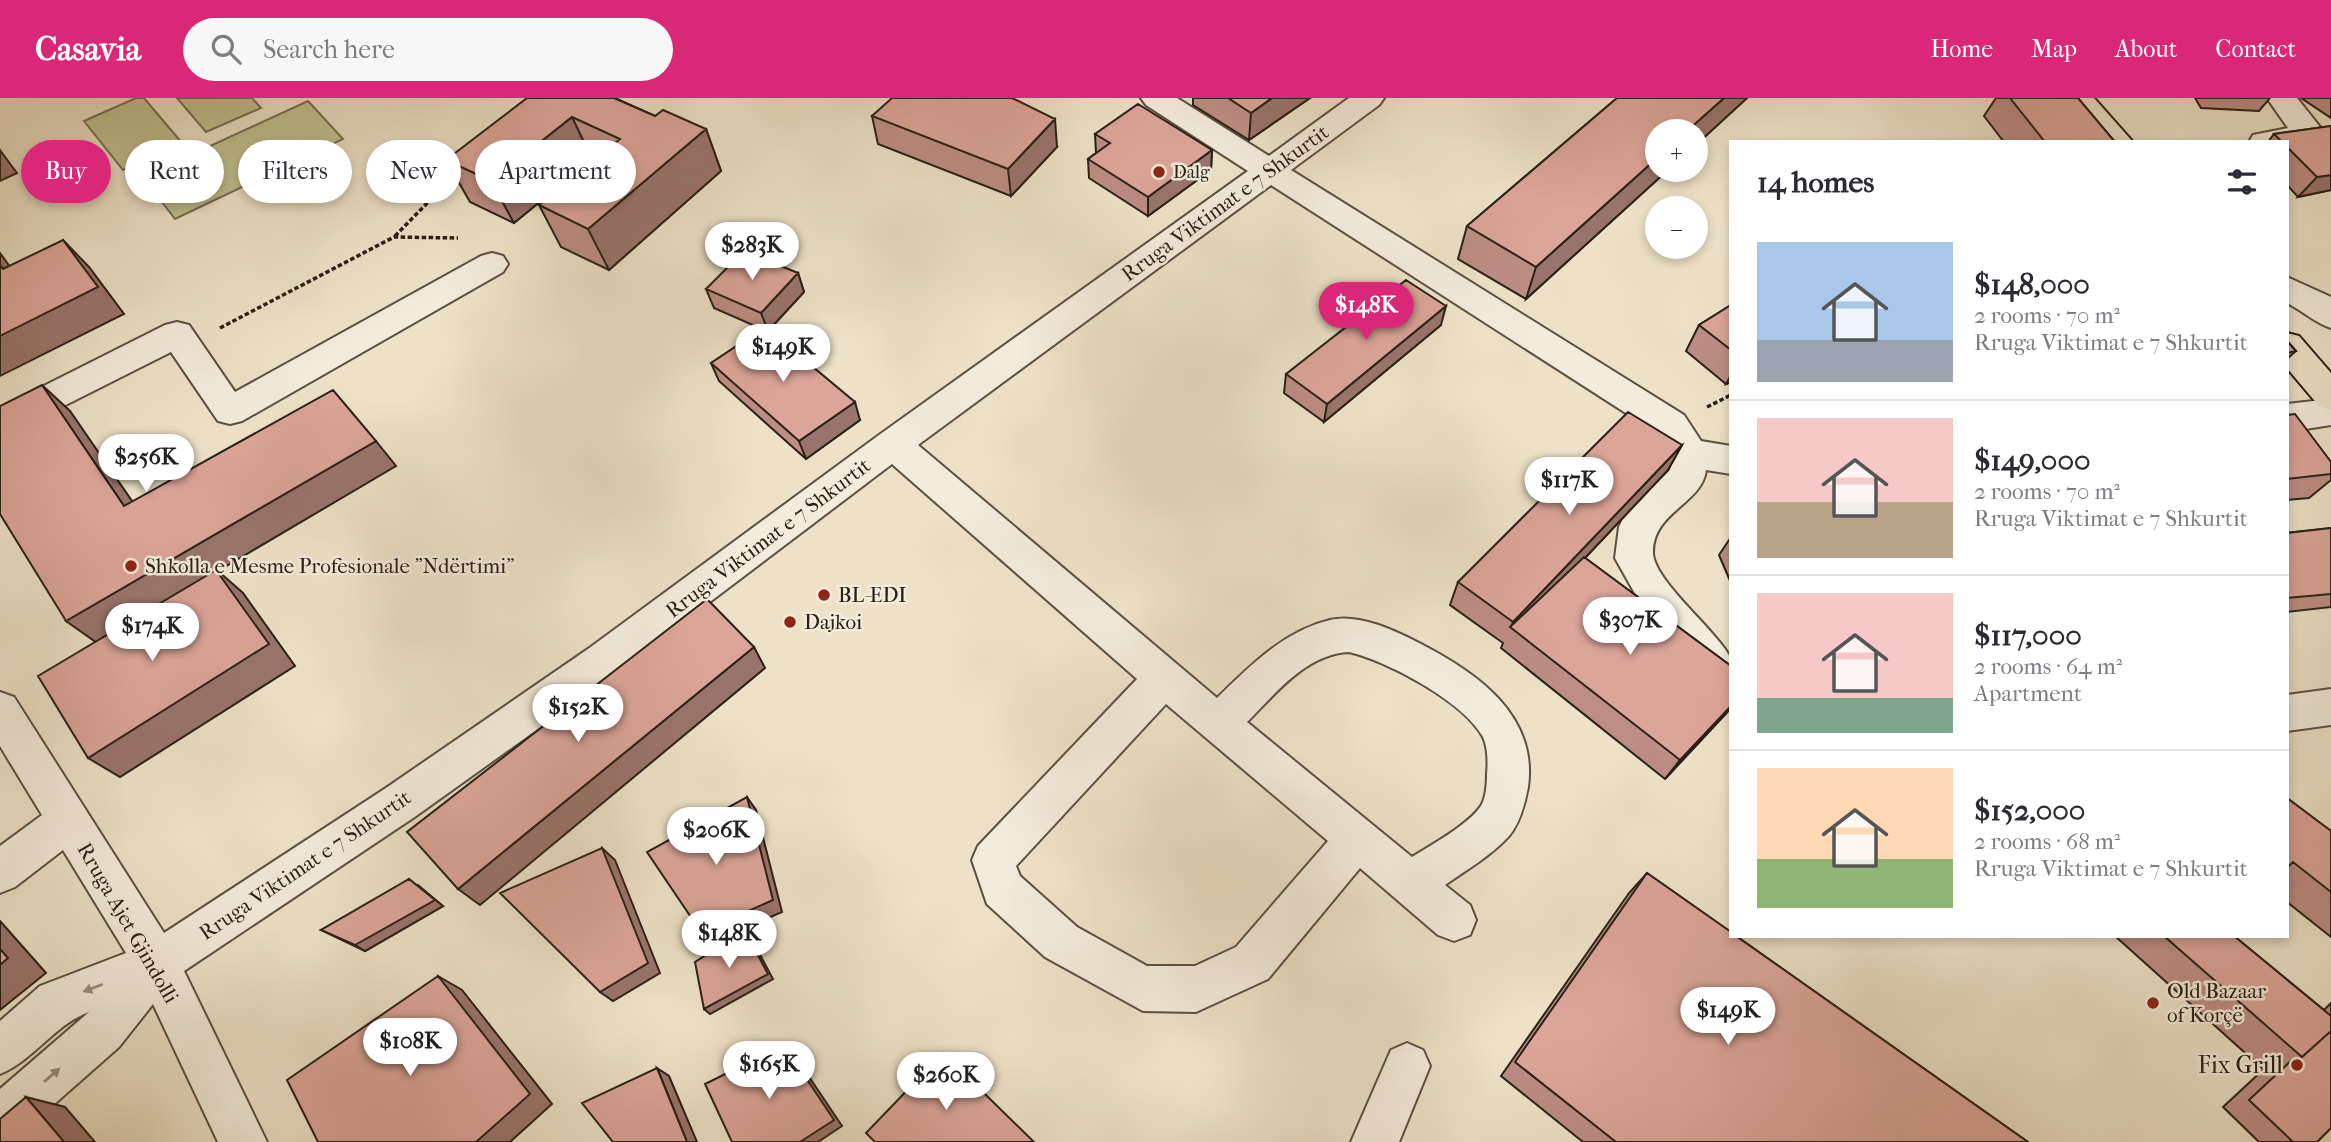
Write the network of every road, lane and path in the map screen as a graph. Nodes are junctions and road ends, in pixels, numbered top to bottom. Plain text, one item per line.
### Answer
1 (1156, 98) edge
2 (1370, 98) edge
3 (2078, 98) edge
4 (2282, 98) edge
5 (2320, 139) edge
6 (2116, 140) edge
7 (2289, 141) edge
8 (1270, 170) junction
9 (427, 203) edge
10 (394, 237) junction
11 (469, 238) dead end
12 (492, 264) dead end
13 (2289, 290) edge
14 (2331, 316) edge
15 (185, 347) junction
16 (2289, 347) edge
17 (2331, 397) edge
18 (2331, 412) edge
19 (2289, 418) edge
20 (0, 424) edge
21 (892, 445) junction
22 (1690, 453) junction
23 (1729, 460) edge
24 (1164, 678) junction
25 (1729, 686) edge
26 (2331, 707) edge
27 (0, 710) edge
28 (2289, 713) edge
29 (1218, 723) junction
30 (68, 821) junction
31 (1357, 839) junction
32 (0, 872) edge
33 (1410, 883) junction
34 (1454, 919) dead end
35 (157, 963) junction
36 (0, 1051) edge
37 (1406, 1066) dead end
38 (0, 1119) edge
39 (243, 1142) edge
40 (1375, 1142) edge

1 - 8 street
2 - 8 street, Rruga Viktimat e 7 Shkurtit
3 - 6 main road
4 - 5 street
5 - 7 street
8 - 21 street, Rruga Viktimat e 7 Shkurtit
8 - 22 street
9 - 10 path
10 - 11 path
10 - 15 path
12 - 15 street
13 - 14 street
15 - 20 street
16 - 17 main road
18 - 19 street
21 - 24 street
21 - 35 street, Rruga Viktimat e 7 Shkurtit
22 - 23 street
22 - 25 street
24 - 29 street
24 - 31 street
26 - 28 street
27 - 30 street, Rruga Ajet Gjindolli
29 - 31 street
29 - 33 street
30 - 32 street
30 - 35 street, Rruga Ajet Gjindolli
31 - 33 street
33 - 34 street
35 -> 36 street, Rruga Viktimat e 7 Shkurtit
38 -> 35 street, Rruga Viktimat e 7 Shkurtit
35 - 39 street, Rruga Ajet Gjindolli
37 - 40 street

